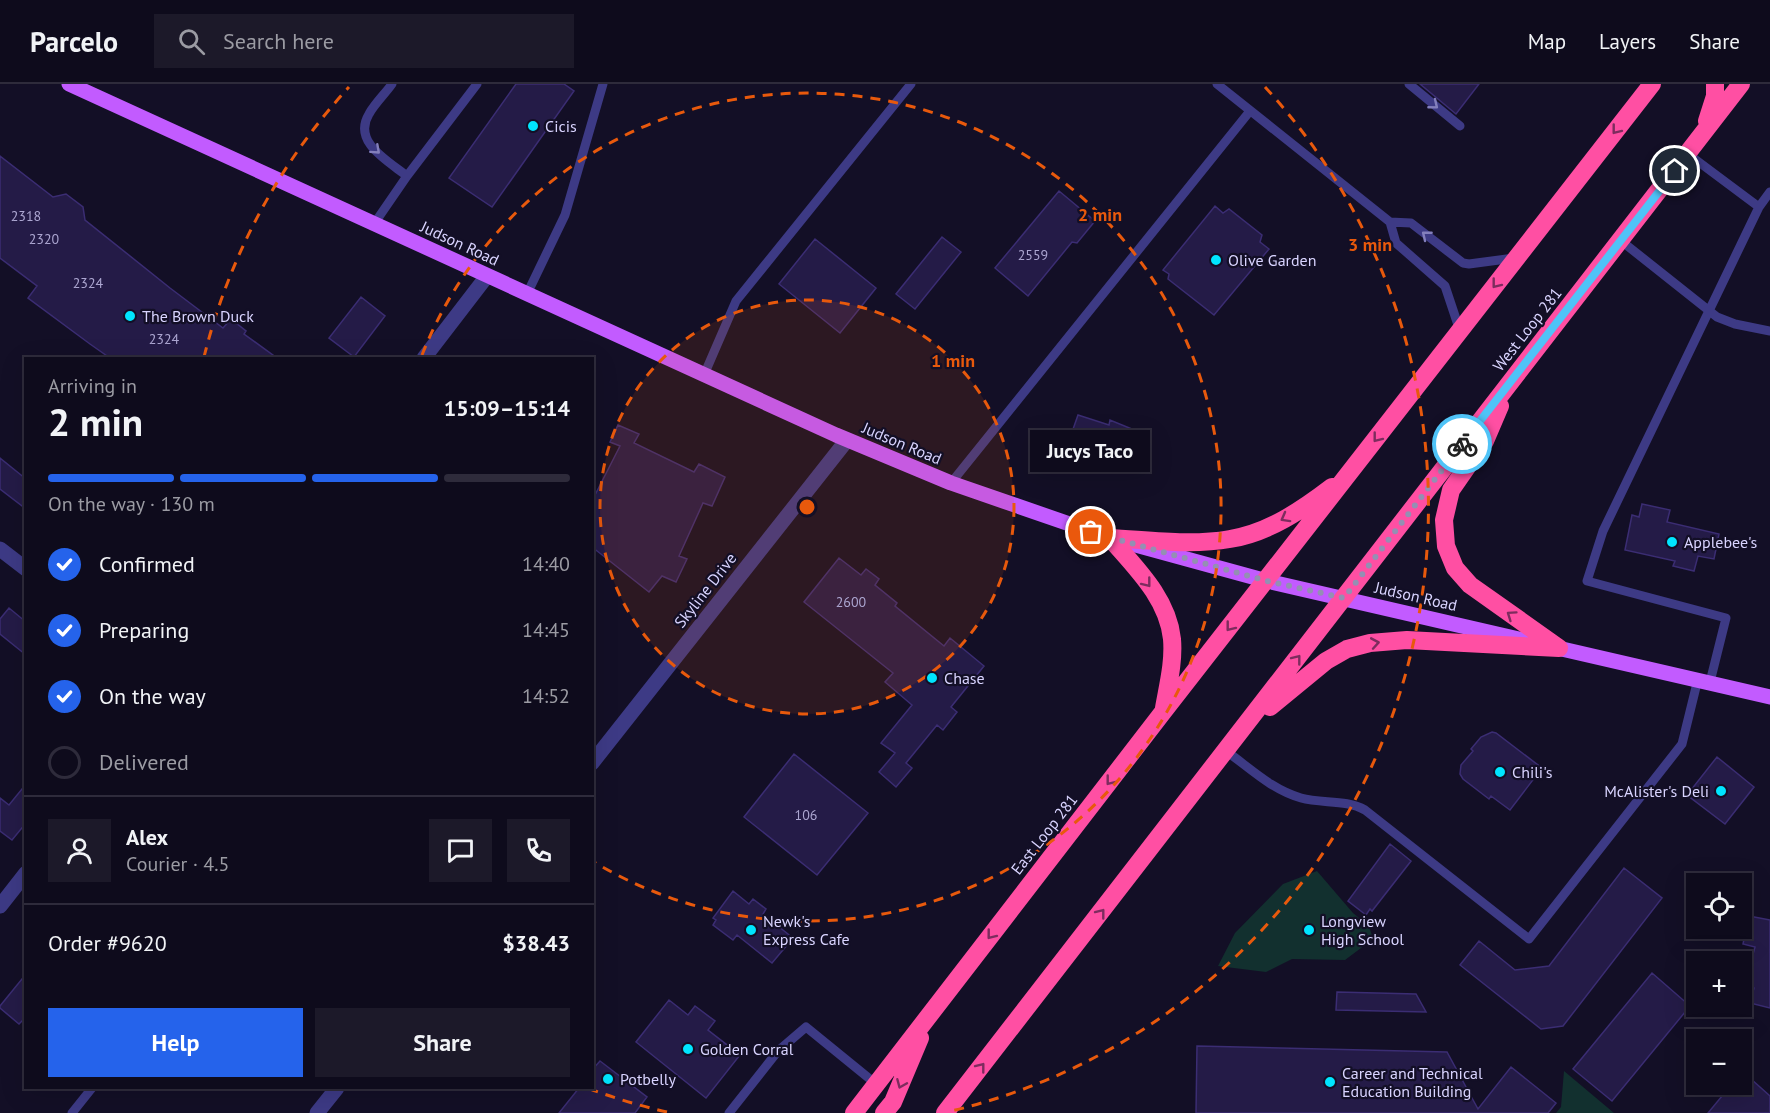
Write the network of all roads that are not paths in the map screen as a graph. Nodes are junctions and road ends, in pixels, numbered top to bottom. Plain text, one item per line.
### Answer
1 (393, 84) edge
2 (400, 84) edge
3 (477, 84) edge
4 (603, 84) edge
5 (911, 84) edge
6 (1217, 84) edge
7 (1408, 84) edge
8 (1715, 84) edge
9 (1741, 84) edge
10 (75, 85) edge
11 (1647, 87) edge
12 (1250, 111) junction
13 (1460, 126) dead end
14 (364, 132) junction
15 (1702, 137) junction
16 (1688, 154) junction
17 (407, 176) junction
18 (1770, 192) edge
19 (1759, 207) junction
20 (1389, 222) junction
21 (374, 224) junction
22 (1620, 240) junction
23 (1517, 258) junction
24 (487, 276) junction
25 (527, 294) junction
26 (1710, 311) junction
27 (1460, 331) junction
28 (1770, 331) edge
29 (425, 357) edge
30 (704, 375) junction
31 (1512, 380) junction
32 (847, 440) junction
33 (1350, 473) junction
34 (951, 483) junction
35 (1110, 538) junction
36 (0, 549) edge
37 (24, 567) edge
38 (1267, 581) junction
39 (1344, 598) junction
40 (1559, 648) junction
41 (1704, 681) junction
42 (1770, 697) edge
43 (1163, 712) junction
44 (1241, 731) junction
45 (1226, 751) junction
46 (594, 760) edge
47 (24, 875) edge
48 (1, 902) edge
49 (930, 1014) junction
50 (876, 1084) junction
51 (91, 1089) edge
52 (336, 1089) edge
53 (72, 1113) edge
54 (317, 1113) edge
55 (729, 1113) edge
56 (855, 1113) edge
57 (884, 1113) edge
58 (945, 1113) edge

1 - 14 lane
2 - 14 lane
3 - 17 lane
4 - 25 lane
5 - 30 lane
6 - 12 lane
7 -> 13 lane
8 - 15 highway
9 - 15 highway, West Loop 281
10 - 21 main road, Judson Road
11 -> 23 highway
12 - 20 lane
12 - 34 lane
14 -> 17 lane
15 - 16 highway, West Loop 281
16 - 19 lane
16 - 22 highway, West Loop 281
17 - 21 lane
18 - 19 lane
19 - 26 lane
23 -> 20 lane
20 - 27 lane
21 - 24 main road, Judson Road
22 - 26 lane
22 - 31 highway, West Loop 281
23 -> 27 highway
24 - 25 main road, Judson Road
24 - 29 street
25 - 30 main road, Judson Road
26 - 28 lane
26 - 41 lane
27 -> 33 highway
30 - 32 main road, Judson Road
31 - 39 highway, West Loop 281
40 -> 31 highway
32 - 34 main road, Judson Road
32 - 46 street, Skyline Drive
33 -> 35 highway
33 - 38 highway
34 - 35 main road, Judson Road
35 - 38 main road, Judson Road
35 -> 43 highway
36 - 37 street
38 - 39 main road, Judson Road
38 -> 43 highway, East Loop 281
39 - 40 main road, Judson Road
44 -> 39 highway
40 - 41 main road, Judson Road
44 -> 40 highway
41 - 42 main road, Judson Road
41 - 45 lane
43 -> 49 highway, East Loop 281
44 - 45 highway
58 -> 45 highway
47 - 48 street
49 - 50 highway, East Loop 281
49 -> 57 highway
50 - 55 lane
50 - 56 highway, East Loop 281
51 - 53 lane
52 - 54 street

